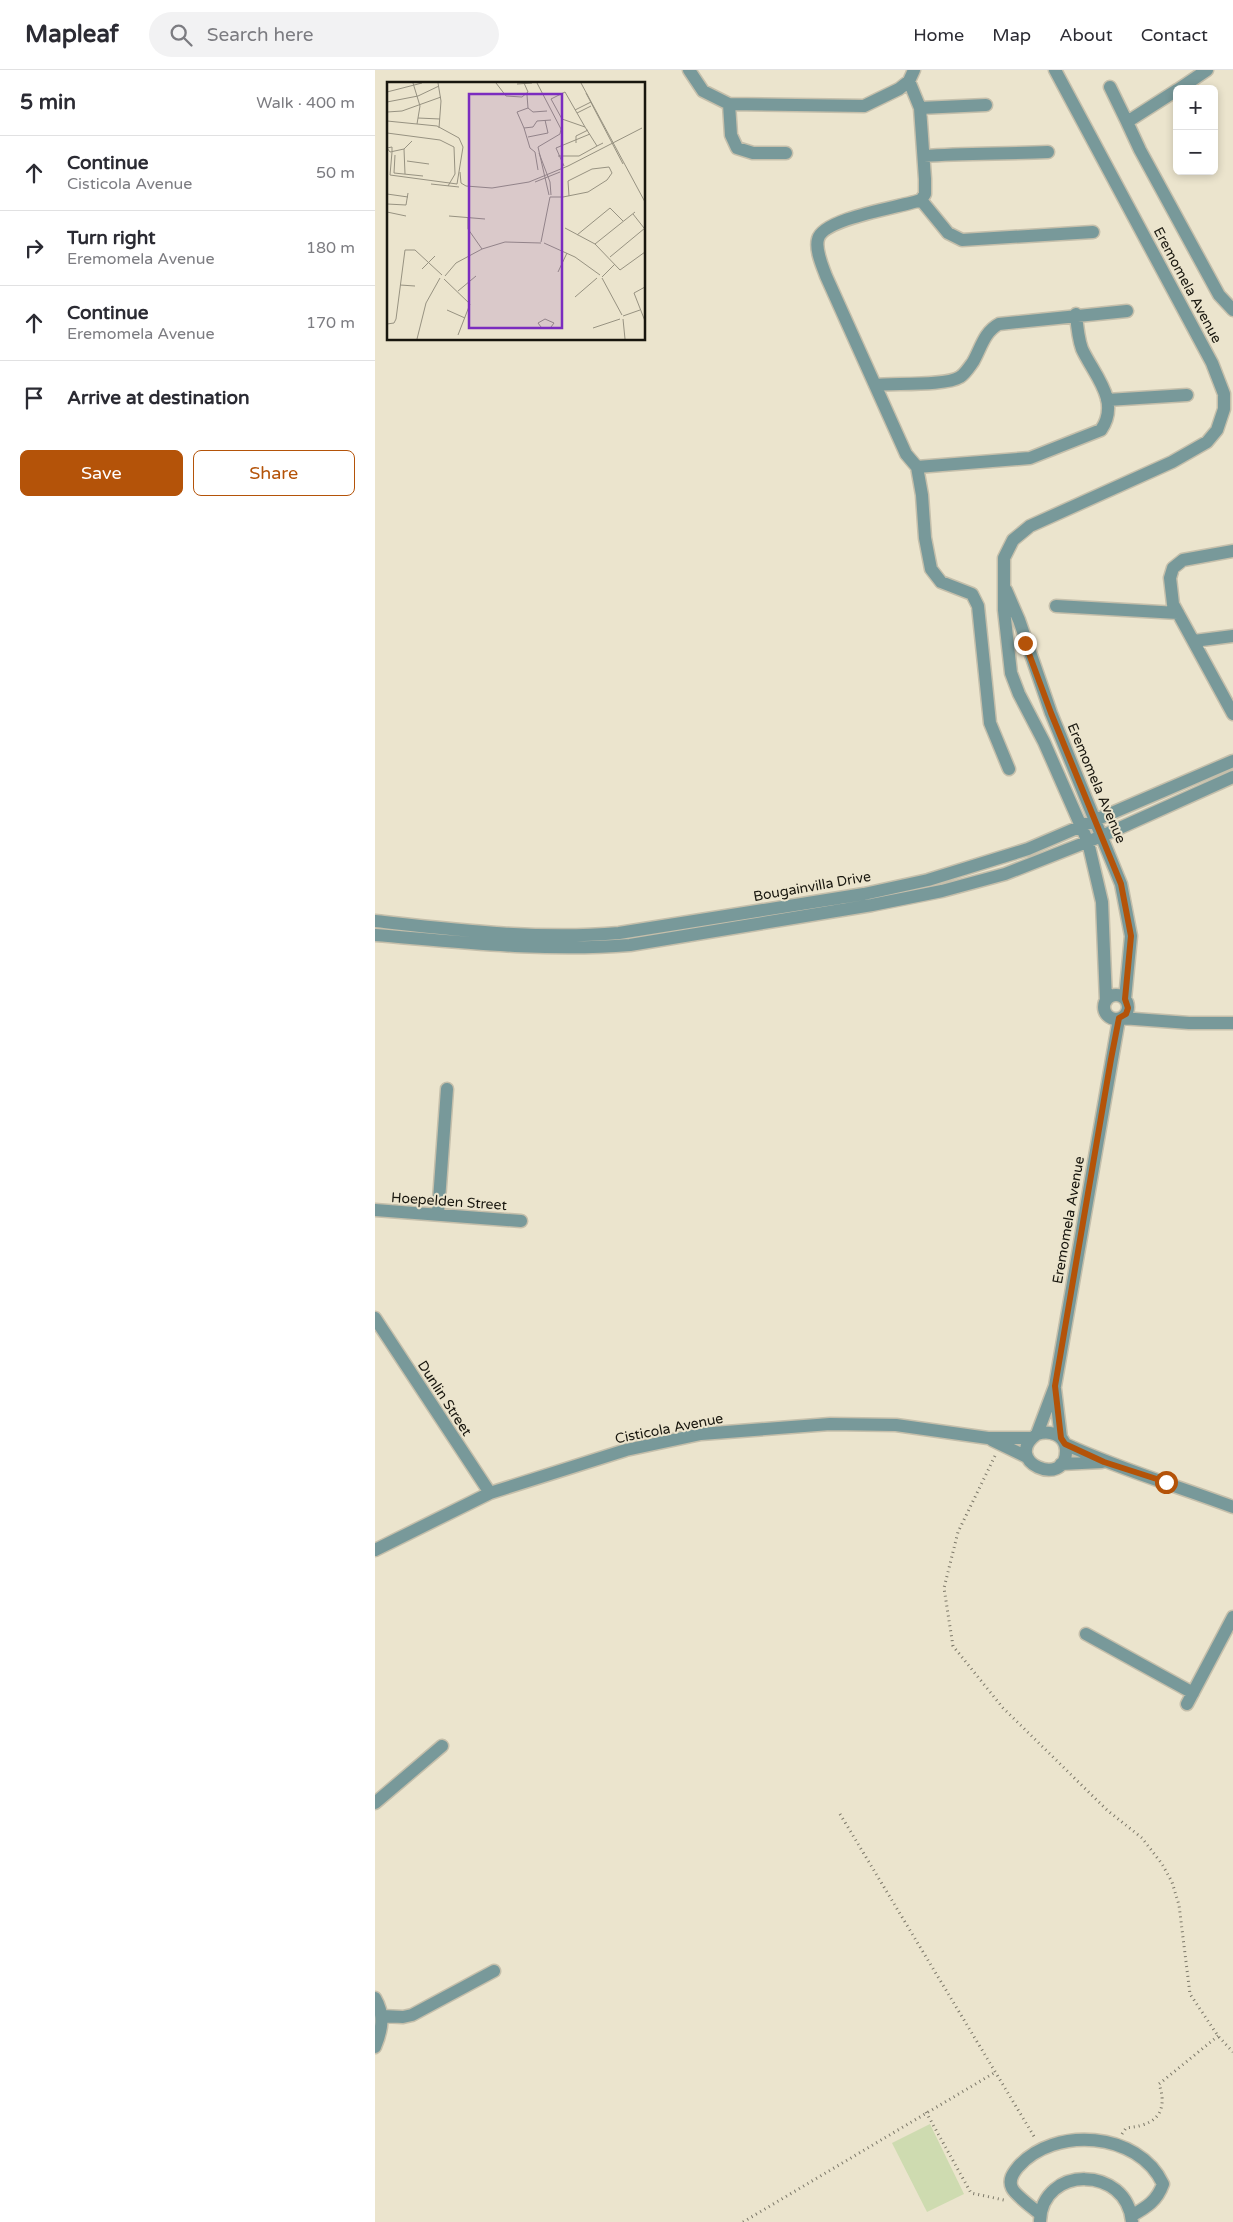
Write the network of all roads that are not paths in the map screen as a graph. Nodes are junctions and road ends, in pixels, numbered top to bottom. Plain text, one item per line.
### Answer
1 (689, 70) edge
2 (1055, 70) edge
3 (1207, 70) edge
4 (912, 76) edge
5 (1184, 85) edge
6 (1110, 87) dead end
7 (1173, 92) edge
8 (729, 104) junction
9 (986, 105) dead end
10 (920, 108) junction
11 (1127, 122) junction
12 (1048, 152) dead end
13 (786, 154) dead end
14 (924, 156) junction
15 (921, 200) junction
16 (1093, 232) dead end
17 (1233, 310) edge
18 (1127, 311) dead end
19 (1076, 314) junction
20 (875, 385) junction
21 (1187, 395) dead end
22 (1107, 400) junction
23 (917, 467) junction
24 (1233, 550) edge
25 (1004, 586) junction
26 (1056, 606) dead end
27 (1178, 613) junction
28 (1233, 636) edge
29 (1194, 641) junction
30 (1233, 714) edge
31 (1233, 761) edge
32 (1009, 769) dead end
33 (1233, 777) edge
34 (1095, 820) junction
35 (1081, 826) junction
36 (1102, 836) junction
37 (1088, 842) junction
38 (1127, 915) junction
39 (1103, 917) junction
40 (375, 921) edge
41 (375, 936) edge
42 (1126, 1000) junction
43 (1106, 1007) junction
44 (1120, 1018) junction
45 (1156, 1019) junction
46 (1233, 1023) edge
47 (1111, 1059) junction
48 (447, 1089) dead end
49 (375, 1210) edge
50 (437, 1214) junction
51 (521, 1221) dead end
52 (375, 1318) edge
53 (1055, 1386) junction
54 (1034, 1436) junction
55 (988, 1438) junction
56 (1063, 1441) junction
57 (1027, 1457) junction
58 (1104, 1462) junction
59 (1061, 1464) junction
60 (490, 1493) junction
61 (1233, 1507) edge
62 (375, 1550) edge
63 (1233, 1617) edge
64 (1086, 1634) dead end
65 (442, 1746) dead end
66 (375, 1803) edge
67 (494, 1971) dead end
68 (375, 1998) edge
69 (382, 2016) junction
70 (375, 2047) edge
71 (1040, 2218) edge
72 (1132, 2219) edge

1 - 8 street
2 - 25 street, Eremomela Avenue
3 - 5 street
4 - 8 street
4 - 10 street
6 - 11 street
7 - 11 street
8 - 13 street
9 - 10 street
10 - 14 street
11 - 17 street
12 - 14 street
14 - 15 street
15 - 16 street
15 - 20 street
18 - 19 street
19 - 20 street
19 - 22 street
20 - 23 street
21 - 22 street
22 - 23 street
23 - 32 street
24 - 27 street
25 - 34 street, Eremomela Avenue
25 - 35 street, Eremomela Avenue
26 - 27 street
27 - 29 street
28 - 29 street
29 - 30 street
31 - 34 street, Bougainvilla Drive
33 - 36 street, Bougainvilla Drive
34 - 35 street, Bougainvilla Drive
34 - 36 street, Eremomela Avenue
35 - 37 street, Eremomela Avenue
35 - 40 street, Bougainvilla Drive
36 - 37 street, Bougainvilla Drive
36 - 38 street, Eremomela Avenue
37 - 39 street, Eremomela Avenue
37 - 41 street, Bougainvilla Drive
38 - 39 street
38 - 42 street, Eremomela Avenue
39 - 43 street, Eremomela Avenue
42 - 43 street
42 - 44 street
42 - 45 street
43 - 44 street
43 - 47 street, Eremomela Avenue
44 - 45 street
44 - 47 street, Eremomela Avenue
45 - 46 street
47 - 53 street, Eremomela Avenue
48 - 50 street
49 - 50 street, Hoepelden Street
50 - 51 street, Hoepelden Street
52 - 60 street, Dunlin Street
53 - 54 street, Eremomela Avenue
53 - 56 street, Eremomela Avenue
54 - 55 street, Cisticola Avenue
54 - 56 street
54 - 57 street
55 - 57 street, Cisticola Avenue
55 - 60 street, Cisticola Avenue
56 - 58 street
56 - 59 street
57 - 59 street
58 - 59 street
58 - 61 street
60 - 62 street, Cisticola Avenue
63 - 64 street
65 - 66 street
67 - 69 street
68 - 69 street
69 - 70 street
71 - 72 street
71 - 72 street

